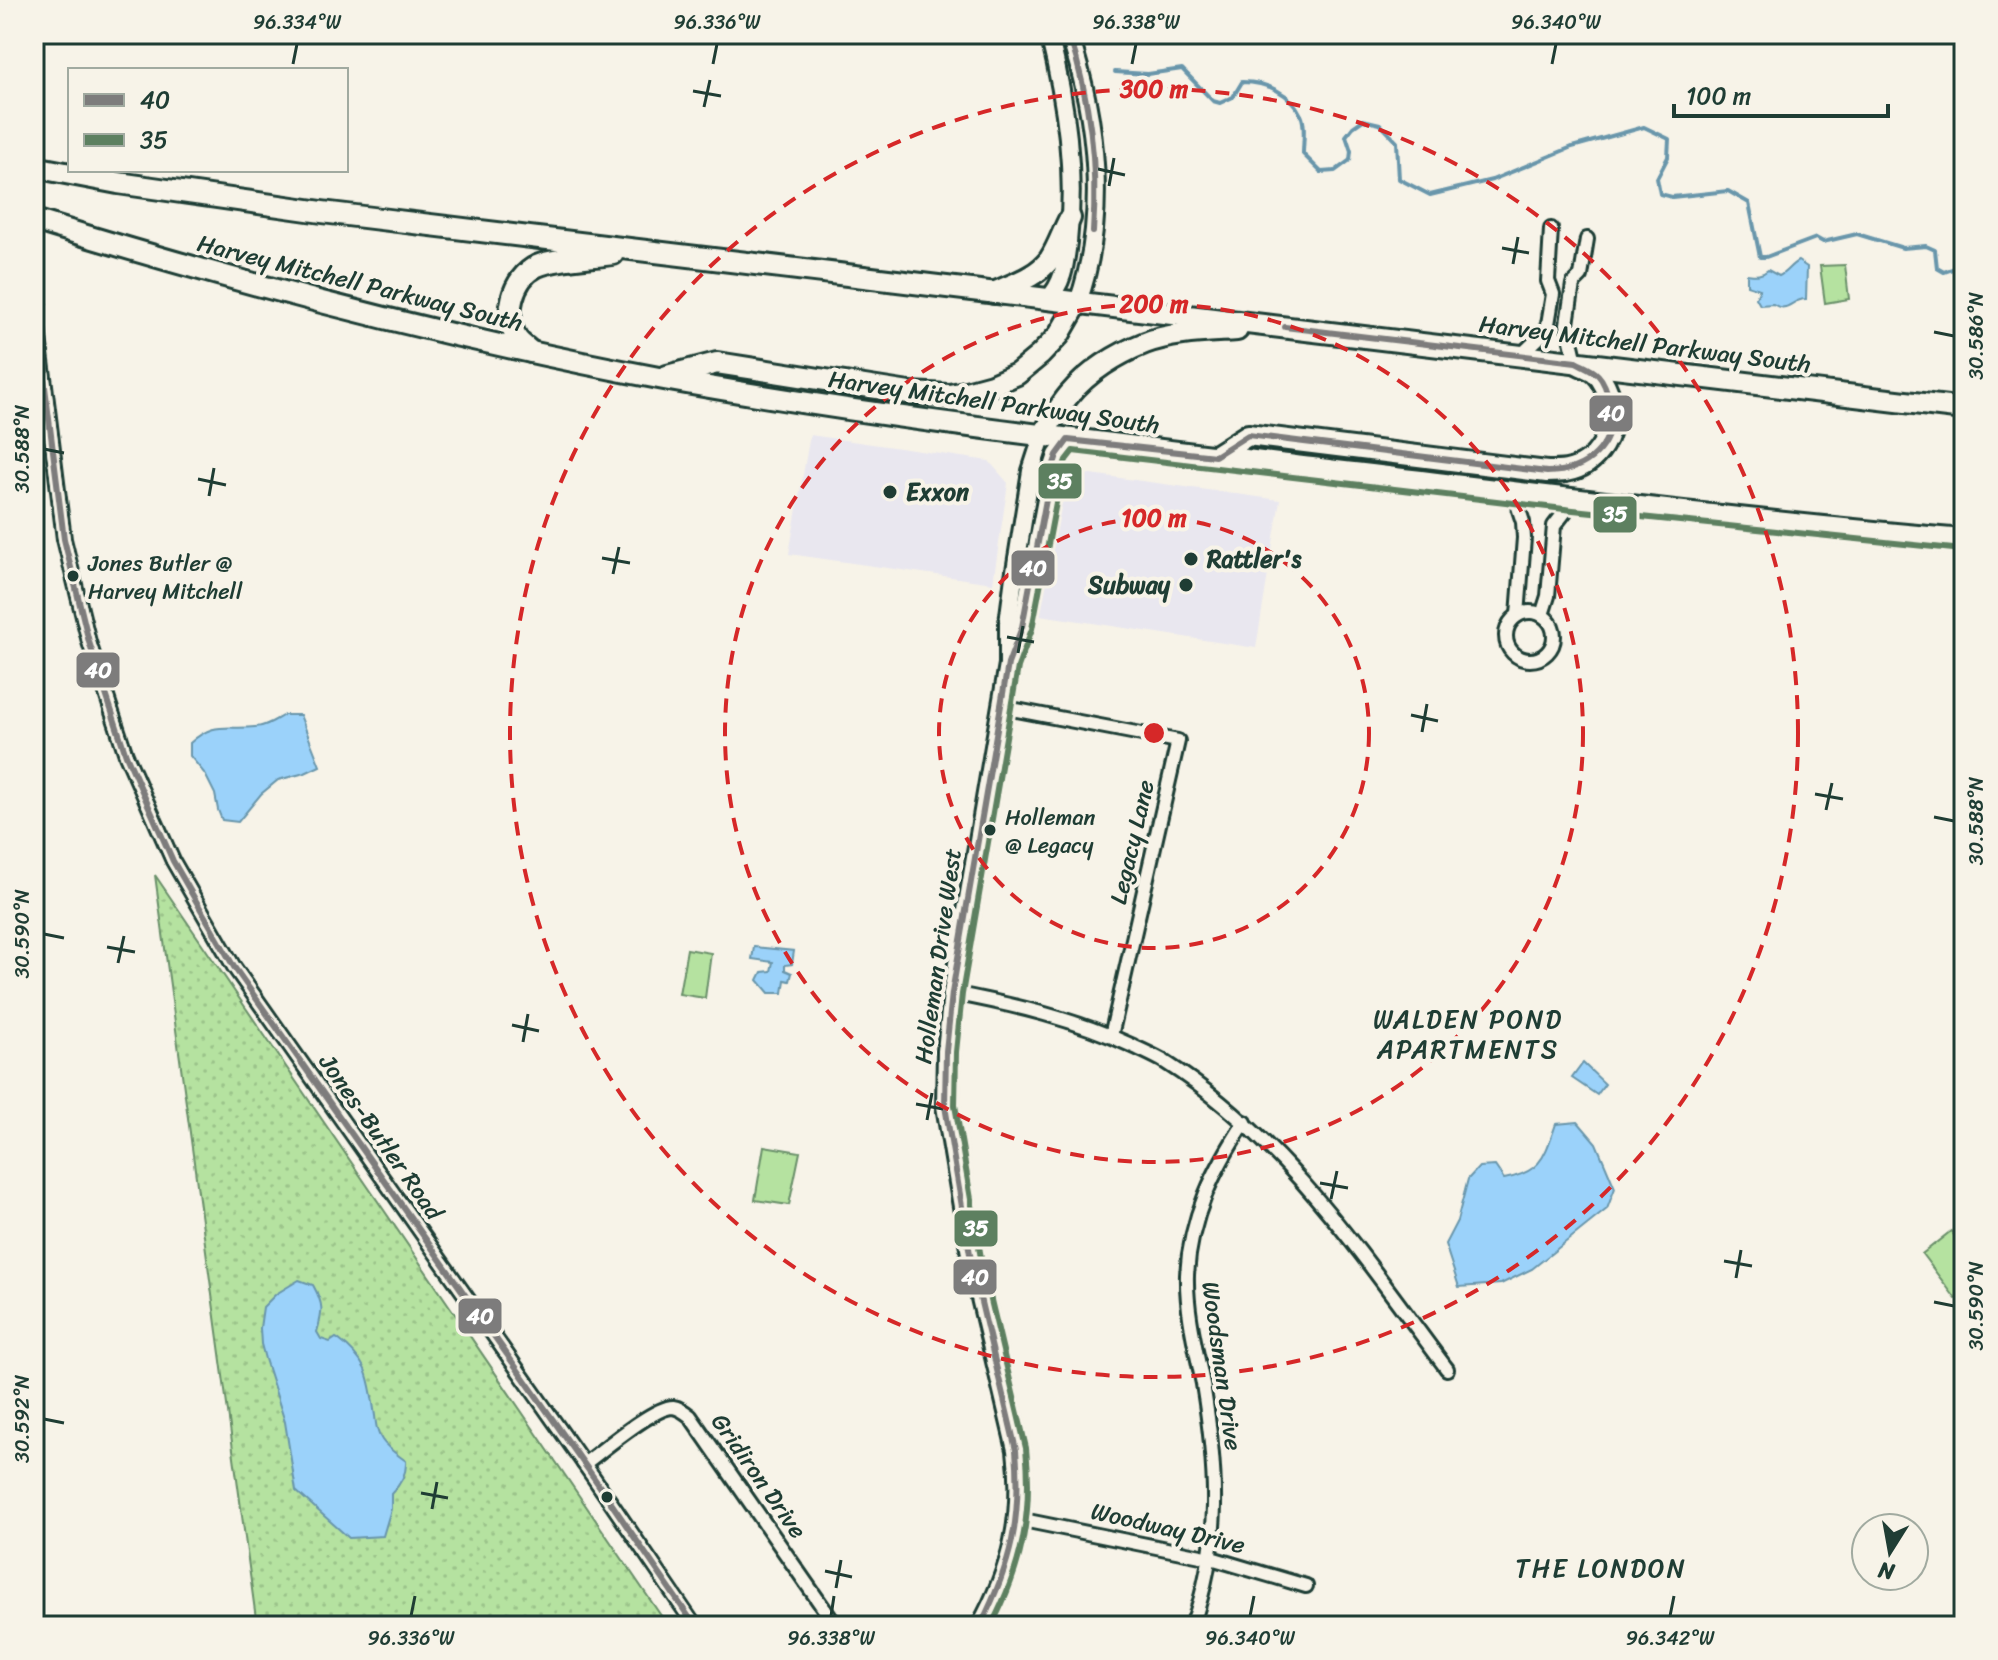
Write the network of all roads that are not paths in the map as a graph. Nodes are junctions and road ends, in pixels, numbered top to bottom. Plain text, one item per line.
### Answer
1 (1049, 34) edge
2 (1069, 34) edge
3 (34, 167) edge
4 (1070, 218) junction
5 (34, 220) edge
6 (1551, 229) dead end
7 (1587, 239) dead end
8 (640, 250) junction
9 (994, 293) junction
10 (34, 298) edge
11 (1048, 299) junction
12 (1078, 302) junction
13 (1285, 327) junction
14 (531, 352) junction
15 (1521, 355) junction
16 (1576, 362) junction
17 (659, 378) junction
18 (1964, 409) edge
19 (1042, 437) junction
20 (1068, 440) junction
21 (1215, 456) junction
22 (1513, 492) junction
23 (1574, 500) junction
24 (1964, 540) edge
25 (1518, 615) junction
26 (1542, 615) junction
27 (1008, 664) junction
28 (1001, 707) junction
29 (952, 993) junction
30 (1111, 1036) junction
31 (1245, 1122) junction
32 (1447, 1369) dead end
33 (584, 1464) junction
34 (1018, 1519) junction
35 (1211, 1558) junction
36 (1306, 1586) dead end
37 (695, 1626) edge
38 (836, 1626) edge
39 (980, 1626) edge
40 (1192, 1626) edge

1 - 4 street
2 - 12 street
3 - 8 highway, Harvey Mitchell Parkway South
4 - 9 highway
4 - 11 street
5 - 14 highway, Harvey Mitchell Parkway South
6 - 15 street
7 - 16 street
8 - 9 highway, Harvey Mitchell Parkway South
8 - 14 highway
9 - 11 highway, Harvey Mitchell Parkway South
10 - 33 street, Jones-Butler Road
11 - 12 highway, Harvey Mitchell Parkway South
12 - 13 highway, Harvey Mitchell Parkway South
12 - 17 highway
13 - 15 highway, Harvey Mitchell Parkway South
13 - 19 highway
14 - 17 highway, Harvey Mitchell Parkway South
15 - 16 highway, Harvey Mitchell Parkway South
16 - 18 highway, Harvey Mitchell Parkway South
16 - 21 highway
17 - 19 highway, Harvey Mitchell Parkway South
19 - 20 highway, Harvey Mitchell Parkway South
19 - 27 street, Holleman Drive West
20 - 21 highway, Harvey Mitchell Parkway South
20 - 27 street, Holleman Drive West
21 - 22 highway, Harvey Mitchell Parkway South
22 - 23 highway, Harvey Mitchell Parkway South
22 - 25 street
23 - 24 highway, Harvey Mitchell Parkway South
23 - 26 street
25 - 26 street
25 - 26 street
27 - 28 street, Holleman Drive West
28 - 29 street, Holleman Drive West
28 - 30 street, Legacy Lane
29 - 30 street
29 - 34 street, Holleman Drive West
30 - 31 street
31 - 32 street
31 - 35 street, Woodsman Drive
33 - 37 street, Jones-Butler Road
33 - 38 street, Gridiron Drive
34 - 35 street, Woodway Drive
34 - 39 street, Holleman Drive West
35 - 36 street, Woodway Drive
35 - 40 street, Woodsman Drive

